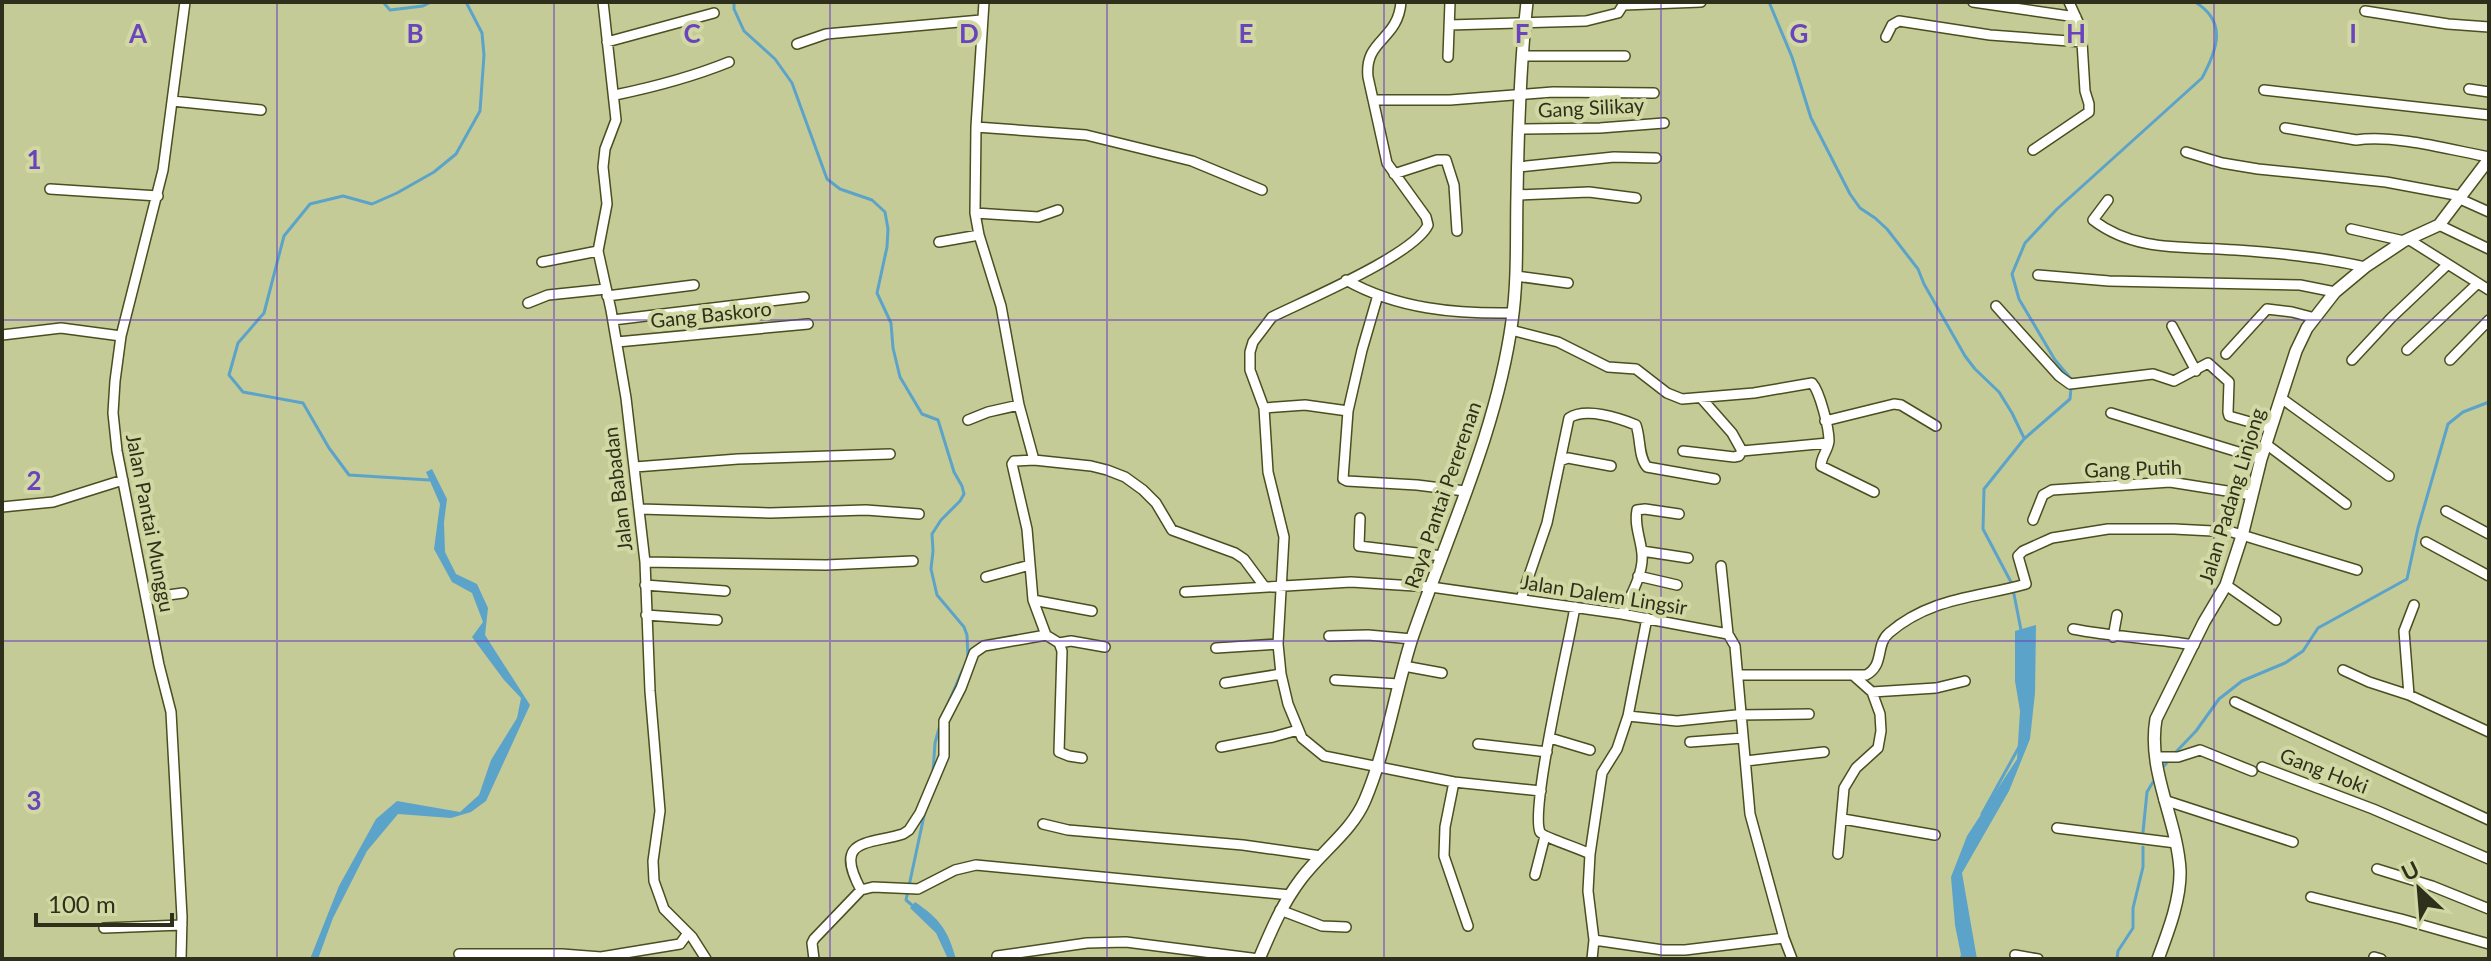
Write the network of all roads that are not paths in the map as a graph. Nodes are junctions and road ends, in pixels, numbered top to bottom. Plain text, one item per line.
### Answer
1 (185, 2) edge
2 (603, 2) edge
3 (984, 2) edge
4 (1401, 2) edge
5 (1450, 2) edge
6 (1527, 2) edge
7 (1701, 2) edge
8 (1973, 2) edge
9 (2069, 2) edge
10 (1625, 3) edge
11 (2365, 11) dead end
12 (714, 13) dead end
13 (2076, 17) junction
14 (981, 20) junction
15 (1525, 21) junction
16 (1449, 25) junction
17 (2489, 27) edge
18 (1886, 37) dead end
19 (607, 42) junction
20 (2082, 42) junction
21 (797, 44) dead end
22 (1522, 56) junction
23 (1625, 56) dead end
24 (1448, 57) dead end
25 (729, 62) dead end
26 (2469, 89) dead end
27 (2264, 90) dead end
28 (2489, 92) edge
29 (1654, 93) dead end
30 (1519, 94) junction
31 (615, 95) junction
32 (1373, 100) junction
33 (172, 101) junction
34 (261, 110) dead end
35 (2489, 115) edge
36 (1664, 123) dead end
37 (976, 127) junction
38 (2285, 128) dead end
39 (1519, 129) junction
40 (2033, 150) dead end
41 (2186, 152) dead end
42 (1656, 158) dead end
43 (2489, 158) edge
44 (1518, 167) junction
45 (1394, 174) junction
46 (2484, 174) edge
47 (50, 189) dead end
48 (1262, 190) dead end
49 (1517, 195) junction
50 (158, 196) junction
51 (1636, 198) dead end
52 (2460, 198) junction
53 (2108, 200) dead end
54 (1058, 210) dead end
55 (2489, 212) edge
56 (975, 213) junction
57 (2439, 225) junction
58 (2351, 229) dead end
59 (1457, 231) dead end
60 (979, 235) junction
61 (2406, 240) junction
62 (939, 242) dead end
63 (2489, 249) edge
64 (598, 251) junction
65 (542, 262) dead end
66 (2447, 265) junction
67 (2365, 267) junction
68 (2038, 275) dead end
69 (1516, 276) junction
70 (1346, 280) junction
71 (1568, 283) dead end
72 (2478, 283) junction
73 (694, 285) dead end
74 (2489, 290) edge
75 (606, 292) junction
76 (2335, 292) junction
77 (1378, 295) junction
78 (804, 297) dead end
79 (528, 303) dead end
80 (1996, 306) dead end
81 (1513, 313) junction
82 (2315, 318) junction
83 (613, 320) junction
84 (2489, 320) edge
85 (808, 324) dead end
86 (2172, 326) dead end
87 (1511, 330) junction
88 (2, 335) edge
89 (121, 336) junction
90 (617, 342) junction
91 (2407, 350) dead end
92 (2226, 354) dead end
93 (2352, 360) dead end
94 (2450, 360) dead end
95 (2196, 371) junction
96 (2281, 398) junction
97 (1702, 399) junction
98 (1019, 405) junction
99 (1264, 408) junction
100 (1348, 411) junction
101 (2111, 413) dead end
102 (968, 420) dead end
103 (1825, 421) junction
104 (1936, 426) dead end
105 (2271, 428) junction
106 (1828, 443) junction
107 (2266, 444) junction
108 (1683, 451) dead end
109 (1742, 451) junction
110 (890, 454) dead end
111 (2261, 459) junction
112 (1034, 460) junction
113 (1560, 461) junction
114 (1611, 466) dead end
115 (635, 467) junction
116 (2389, 476) dead end
117 (1715, 479) dead end
118 (123, 480) junction
119 (1465, 491) junction
120 (1874, 492) dead end
121 (2252, 495) junction
122 (2346, 504) dead end
123 (2, 507) edge
124 (640, 509) junction
125 (2446, 511) dead end
126 (919, 514) dead end
127 (1679, 514) dead end
128 (1360, 518) dead end
129 (2033, 520) dead end
130 (2489, 534) edge
131 (2242, 536) junction
132 (2426, 542) dead end
133 (1642, 551) junction
134 (1442, 556) junction
135 (1688, 558) dead end
136 (913, 561) dead end
137 (645, 562) junction
138 (1030, 565) junction
139 (1721, 566) dead end
140 (2357, 570) dead end
141 (1638, 576) junction
142 (2489, 576) edge
143 (986, 577) dead end
144 (645, 585) junction
145 (1280, 585) junction
146 (1677, 585) dead end
147 (2226, 585) junction
148 (1264, 586) junction
149 (1431, 587) junction
150 (725, 591) dead end
151 (1185, 592) dead end
152 (183, 593) dead end
153 (146, 598) junction
154 (1521, 599) junction
155 (1033, 600) junction
156 (2414, 605) dead end
157 (1575, 607) junction
158 (1092, 611) dead end
159 (1622, 614) junction
160 (646, 615) junction
161 (2117, 615) dead end
162 (1647, 618) junction
163 (717, 620) dead end
164 (2276, 620) dead end
165 (2073, 629) dead end
166 (1728, 634) junction
167 (1046, 635) junction
168 (1329, 636) dead end
169 (2113, 637) junction
170 (1412, 639) junction
171 (1059, 643) junction
172 (1278, 644) junction
173 (2194, 645) junction
174 (1105, 647) dead end
175 (1216, 648) dead end
176 (1404, 666) junction
177 (2343, 670) dead end
178 (1442, 673) dead end
179 (1281, 674) junction
180 (1739, 675) junction
181 (1854, 676) junction
182 (1335, 680) dead end
183 (1965, 681) dead end
184 (1225, 683) dead end
185 (1399, 684) junction
186 (1872, 692) junction
187 (2409, 695) junction
188 (2235, 702) dead end
189 (1809, 714) dead end
190 (1741, 715) junction
191 (1628, 716) junction
192 (1298, 730) junction
193 (2489, 732) edge
194 (1550, 738) junction
195 (1743, 738) junction
196 (1690, 742) dead end
197 (1478, 744) dead end
198 (1221, 747) dead end
199 (1590, 750) dead end
200 (1547, 752) junction
201 (1824, 752) dead end
202 (2160, 757) junction
203 (1082, 758) dead end
204 (1746, 761) junction
205 (1376, 767) junction
206 (2262, 767) dead end
207 (2252, 771) dead end
208 (1454, 782) junction
209 (1541, 791) junction
210 (2164, 800) junction
211 (1843, 819) junction
212 (2489, 820) edge
213 (1043, 824) dead end
214 (2057, 828) dead end
215 (1935, 835) dead end
216 (1545, 836) junction
217 (2293, 842) dead end
218 (2176, 843) junction
219 (1590, 854) junction
220 (1838, 854) dead end
221 (1321, 856) junction
222 (2489, 859) edge
223 (2377, 869) dead end
224 (1535, 875) dead end
225 (861, 890) junction
226 (1290, 895) junction
227 (2311, 897) dead end
228 (2489, 909) edge
229 (1280, 910) junction
230 (182, 925) junction
231 (1468, 926) dead end
232 (1346, 927) dead end
233 (104, 928) dead end
234 (688, 933) junction
235 (1784, 938) junction
236 (1594, 940) junction
237 (2489, 944) edge
238 (459, 954) dead end
239 (2015, 955) dead end
240 (997, 956) dead end
241 (181, 959) edge
242 (706, 959) edge
243 (814, 959) edge
244 (1259, 959) edge
245 (1592, 959) edge
246 (1792, 959) edge
247 (2038, 959) edge
248 (2158, 959) edge

1 - 33 street, Jalan Pantai Munggu
2 - 19 street, Jalan Babadan
3 - 14 street
4 - 32 street
5 - 16 street
6 - 15 street, Raya Pantai Pererenan
7 - 10 street
8 - 13 street
9 - 13 street
10 - 15 street
11 - 17 street
12 - 19 street
13 - 20 street
14 - 21 street
14 - 37 street
15 - 16 street
15 - 22 street, Raya Pantai Pererenan
16 - 24 street
18 - 20 street
19 - 31 street, Jalan Babadan
20 - 40 street
22 - 23 street
22 - 30 street, Raya Pantai Pererenan
25 - 31 street
26 - 28 street
27 - 35 street
29 - 30 street
30 - 32 street
30 - 39 street, Raya Pantai Pererenan
31 - 64 street, Jalan Babadan
32 - 45 street
33 - 34 street
33 - 50 street, Jalan Pantai Munggu
36 - 39 street, Gang Silikay
37 - 48 street
37 - 56 street
38 - 43 street
39 - 44 street, Raya Pantai Pererenan
41 - 52 street
42 - 44 street
43 - 46 street, Jalan Padang Linjong
44 - 49 street, Raya Pantai Pererenan
45 - 59 street
45 - 70 street
46 - 52 street, Jalan Padang Linjong
47 - 50 street
49 - 51 street
49 - 69 street, Raya Pantai Pererenan
50 - 89 street, Jalan Pantai Munggu
52 - 55 street
52 - 57 street, Jalan Padang Linjong
53 - 67 street
54 - 56 street
56 - 60 street
57 - 61 street, Jalan Padang Linjong
57 - 63 street
58 - 61 street
60 - 62 street
60 - 98 street
61 - 66 street
61 - 67 street, Jalan Padang Linjong
64 - 65 street
64 - 75 street, Jalan Babadan
66 - 72 street
66 - 93 street
67 - 76 street, Jalan Padang Linjong
68 - 76 street
69 - 71 street
69 - 81 street, Raya Pantai Pererenan
70 - 77 street
70 - 99 street
72 - 74 street
72 - 91 street
73 - 75 street
75 - 79 street
75 - 83 street, Jalan Babadan
76 - 82 street, Jalan Padang Linjong
77 - 81 street
77 - 100 street
78 - 83 street
80 - 95 street
81 - 87 street, Raya Pantai Pererenan
82 - 92 street
82 - 96 street, Jalan Padang Linjong
83 - 90 street, Jalan Babadan
84 - 94 street
85 - 90 street, Gang Baskoro
86 - 95 street
87 - 97 street
87 - 119 street, Raya Pantai Pererenan
88 - 89 street
89 - 118 street, Jalan Pantai Munggu
90 - 115 street, Jalan Babadan
95 - 105 street
96 - 105 street, Jalan Padang Linjong
96 - 116 street
97 - 103 street
97 - 109 street
98 - 102 street
98 - 112 street
99 - 100 street
99 - 145 street
100 - 119 street
101 - 111 street
103 - 104 street
103 - 106 street
105 - 107 street, Jalan Padang Linjong
106 - 109 street
106 - 120 street
107 - 111 street, Jalan Padang Linjong
107 - 122 street
108 - 109 street
110 - 115 street
111 - 121 street, Jalan Padang Linjong
112 - 138 street
112 - 148 street
113 - 114 street
113 - 117 street
113 - 154 street
115 - 124 street, Jalan Babadan
118 - 123 street
118 - 153 street, Jalan Pantai Munggu
119 - 134 street, Raya Pantai Pererenan
121 - 129 street, Gang Putih
121 - 131 street, Jalan Padang Linjong
124 - 126 street
124 - 137 street, Jalan Babadan
125 - 130 street
127 - 133 street
128 - 134 street
131 - 140 street
131 - 147 street, Jalan Padang Linjong
131 - 181 street
132 - 142 street
133 - 135 street
133 - 141 street
134 - 149 street, Raya Pantai Pererenan
136 - 137 street
137 - 144 street, Jalan Babadan
138 - 143 street
138 - 155 street
139 - 166 street
141 - 146 street
141 - 159 street
144 - 150 street
144 - 160 street, Jalan Babadan
145 - 148 street, Jalan Dalem Lingsir
145 - 149 street, Jalan Dalem Lingsir
145 - 172 street
147 - 164 street
147 - 173 street, Jalan Padang Linjong
148 - 151 street, Jalan Dalem Lingsir
149 - 154 street, Jalan Dalem Lingsir
149 - 170 street, Raya Pantai Pererenan
152 - 153 street
153 - 230 street, Jalan Pantai Munggu
154 - 157 street, Jalan Dalem Lingsir
155 - 158 street
155 - 167 street
156 - 187 street
157 - 159 street, Jalan Dalem Lingsir
157 - 194 street
159 - 162 street, Jalan Dalem Lingsir
160 - 163 street
160 - 234 street, Jalan Babadan
161 - 169 street
162 - 166 street, Jalan Dalem Lingsir
162 - 191 street
165 - 169 street
166 - 180 street
167 - 171 street
167 - 225 street
168 - 170 street
169 - 173 street
170 - 176 street, Raya Pantai Pererenan
171 - 174 street
171 - 203 street
172 - 175 street
172 - 179 street
173 - 202 street, Jalan Padang Linjong
176 - 178 street
176 - 185 street, Raya Pantai Pererenan
177 - 187 street
179 - 184 street
179 - 192 street
180 - 181 street
180 - 190 street
181 - 186 street
182 - 185 street
183 - 186 street
185 - 205 street, Raya Pantai Pererenan
186 - 211 street
187 - 193 street
188 - 212 street
189 - 190 street
190 - 191 street
190 - 195 street
191 - 219 street
192 - 198 street
192 - 205 street
194 - 199 street
194 - 200 street
195 - 196 street
195 - 204 street
197 - 200 street
200 - 209 street
201 - 204 street
202 - 207 street, Gang Hoki
202 - 210 street, Jalan Padang Linjong
204 - 235 street
205 - 208 street
205 - 221 street, Raya Pantai Pererenan
206 - 222 street, Gang Hoki
208 - 209 street
208 - 231 street
209 - 216 street
210 - 217 street
210 - 218 street, Jalan Padang Linjong
211 - 215 street
211 - 220 street
213 - 221 street
214 - 218 street
216 - 219 street
216 - 224 street
218 - 248 street, Jalan Padang Linjong
219 - 236 street
221 - 226 street, Raya Pantai Pererenan
223 - 228 street
225 - 226 street
225 - 243 street
226 - 229 street, Raya Pantai Pererenan
227 - 237 street
229 - 232 street
229 - 244 street, Raya Pantai Pererenan
230 - 233 street
230 - 241 street, Jalan Pantai Munggu
234 - 238 street
234 - 242 street, Jalan Babadan
235 - 236 street
235 - 246 street
236 - 245 street
239 - 247 street
240 - 244 street

